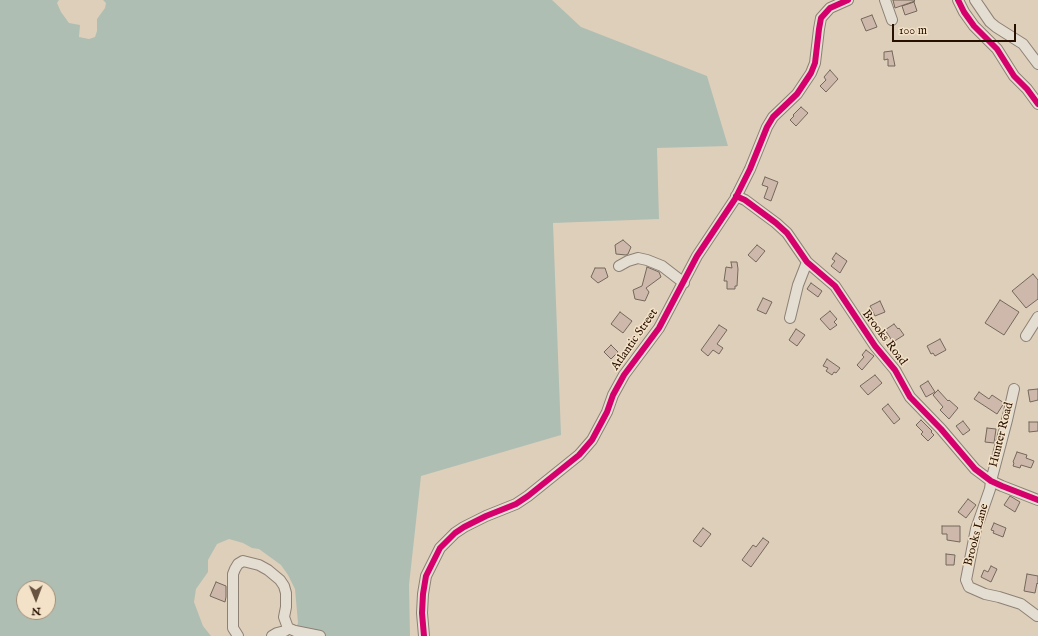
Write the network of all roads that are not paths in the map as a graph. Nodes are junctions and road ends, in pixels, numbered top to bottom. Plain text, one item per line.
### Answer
1 (848, 0) edge
2 (885, 0) edge
3 (958, 0) edge
4 (975, 0) edge
5 (892, 20) dead end
6 (1038, 64) edge
7 (1038, 104) edge
8 (736, 196) junction
9 (807, 262) junction
10 (619, 266) dead end
11 (684, 283) junction
12 (1038, 317) edge
13 (790, 318) dead end
14 (1026, 336) dead end
15 (1014, 389) dead end
16 (991, 481) junction
17 (1038, 500) edge
18 (1037, 616) dead end
19 (288, 628) junction
20 (238, 636) edge
21 (272, 636) edge
22 (320, 636) edge
23 (424, 636) edge

1 - 8 street, Atlantic Street
2 - 5 street
3 - 7 street
4 - 6 street
8 - 9 street, Brooks Road
8 - 11 street, Atlantic Street
9 - 13 street
9 - 16 street, Brooks Road
10 - 11 street
11 - 23 street, Atlantic Street
12 - 14 street
15 - 16 street, Hunter Road
16 - 17 street, Brooks Road
16 - 18 street, Brooks Lane
19 - 20 street
19 - 21 street
19 - 22 street

